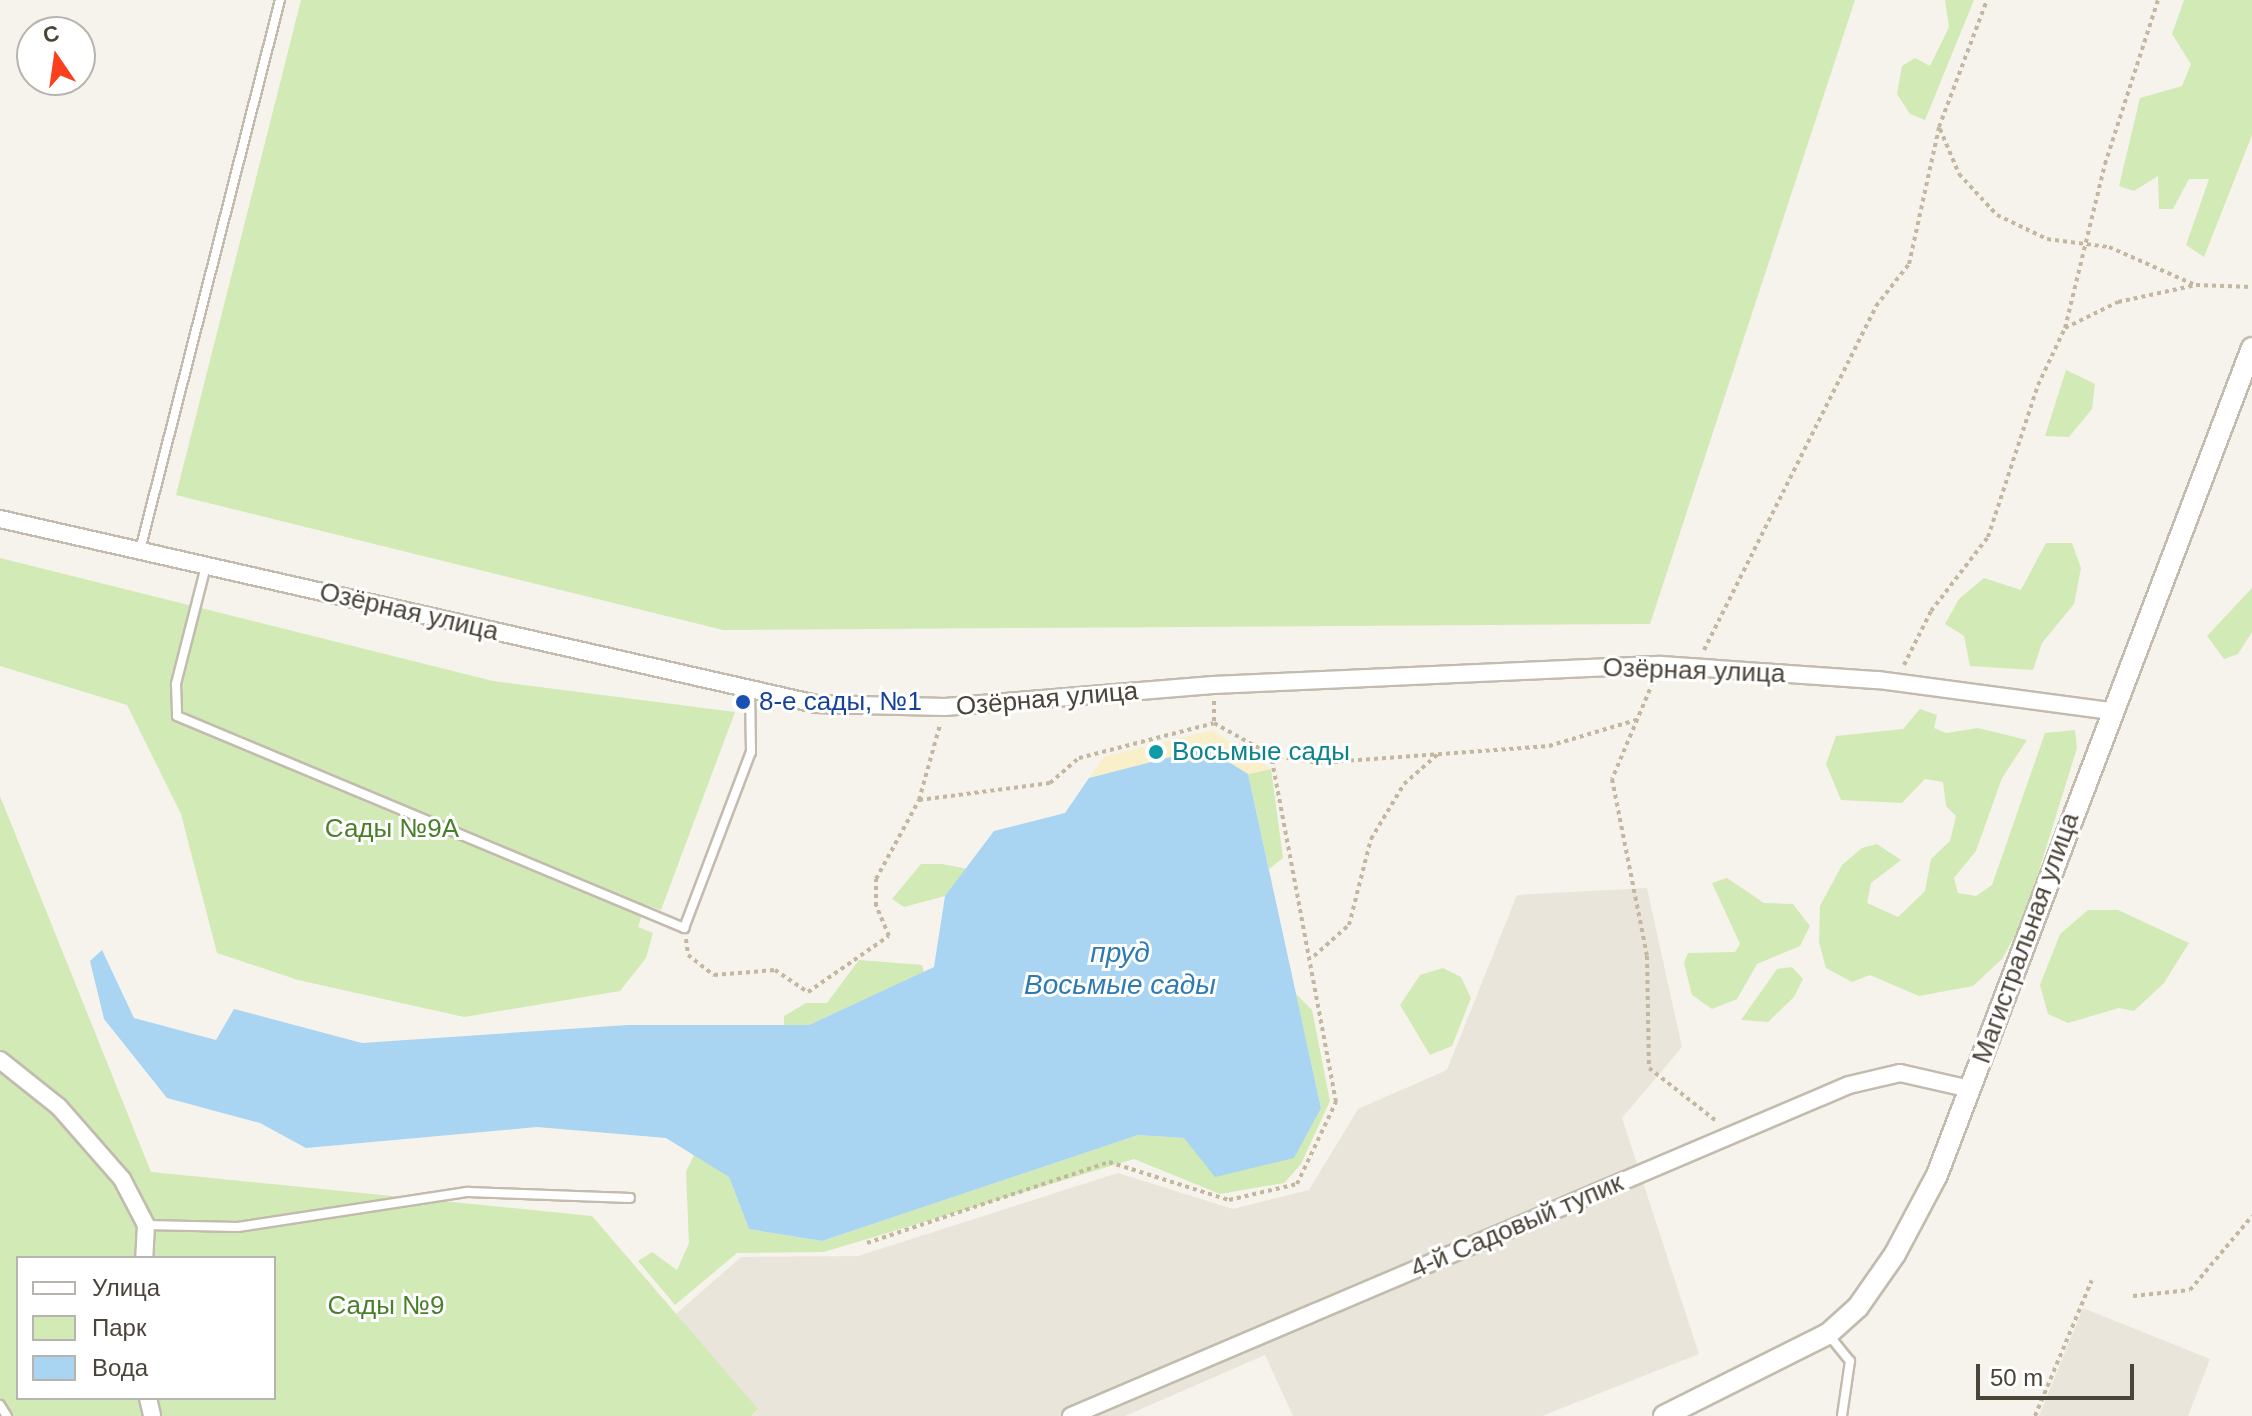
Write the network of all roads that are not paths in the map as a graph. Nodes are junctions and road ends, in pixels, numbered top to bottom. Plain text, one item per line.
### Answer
1 (280, 0) edge
2 (2252, 348) edge
3 (0, 519) edge
4 (140, 551) junction
5 (206, 566) junction
6 (750, 689) junction
7 (2111, 711) junction
8 (0, 1060) edge
9 (1970, 1089) junction
10 (630, 1198) dead end
11 (146, 1225) junction
12 (144, 1256) edge
13 (1828, 1334) junction
14 (0, 1405) edge
15 (7, 1416) edge
16 (1071, 1416) edge
17 (1664, 1416) edge
18 (1842, 1416) edge

1 - 4 lane
2 - 7 street, Магистральная улица
3 - 4 street, Озёрная улица
4 - 5 street, Озёрная улица
5 - 6 street, Озёрная улица
5 - 6 lane
6 - 7 street, Озёрная улица
7 - 9 street, Магистральная улица
8 - 11 street
9 - 13 street, Магистральная улица
9 - 16 street, 4-й Садовый тупик
10 - 11 lane
11 - 12 street
13 - 17 street, Магистральная улица
13 - 18 lane
14 - 15 lane

